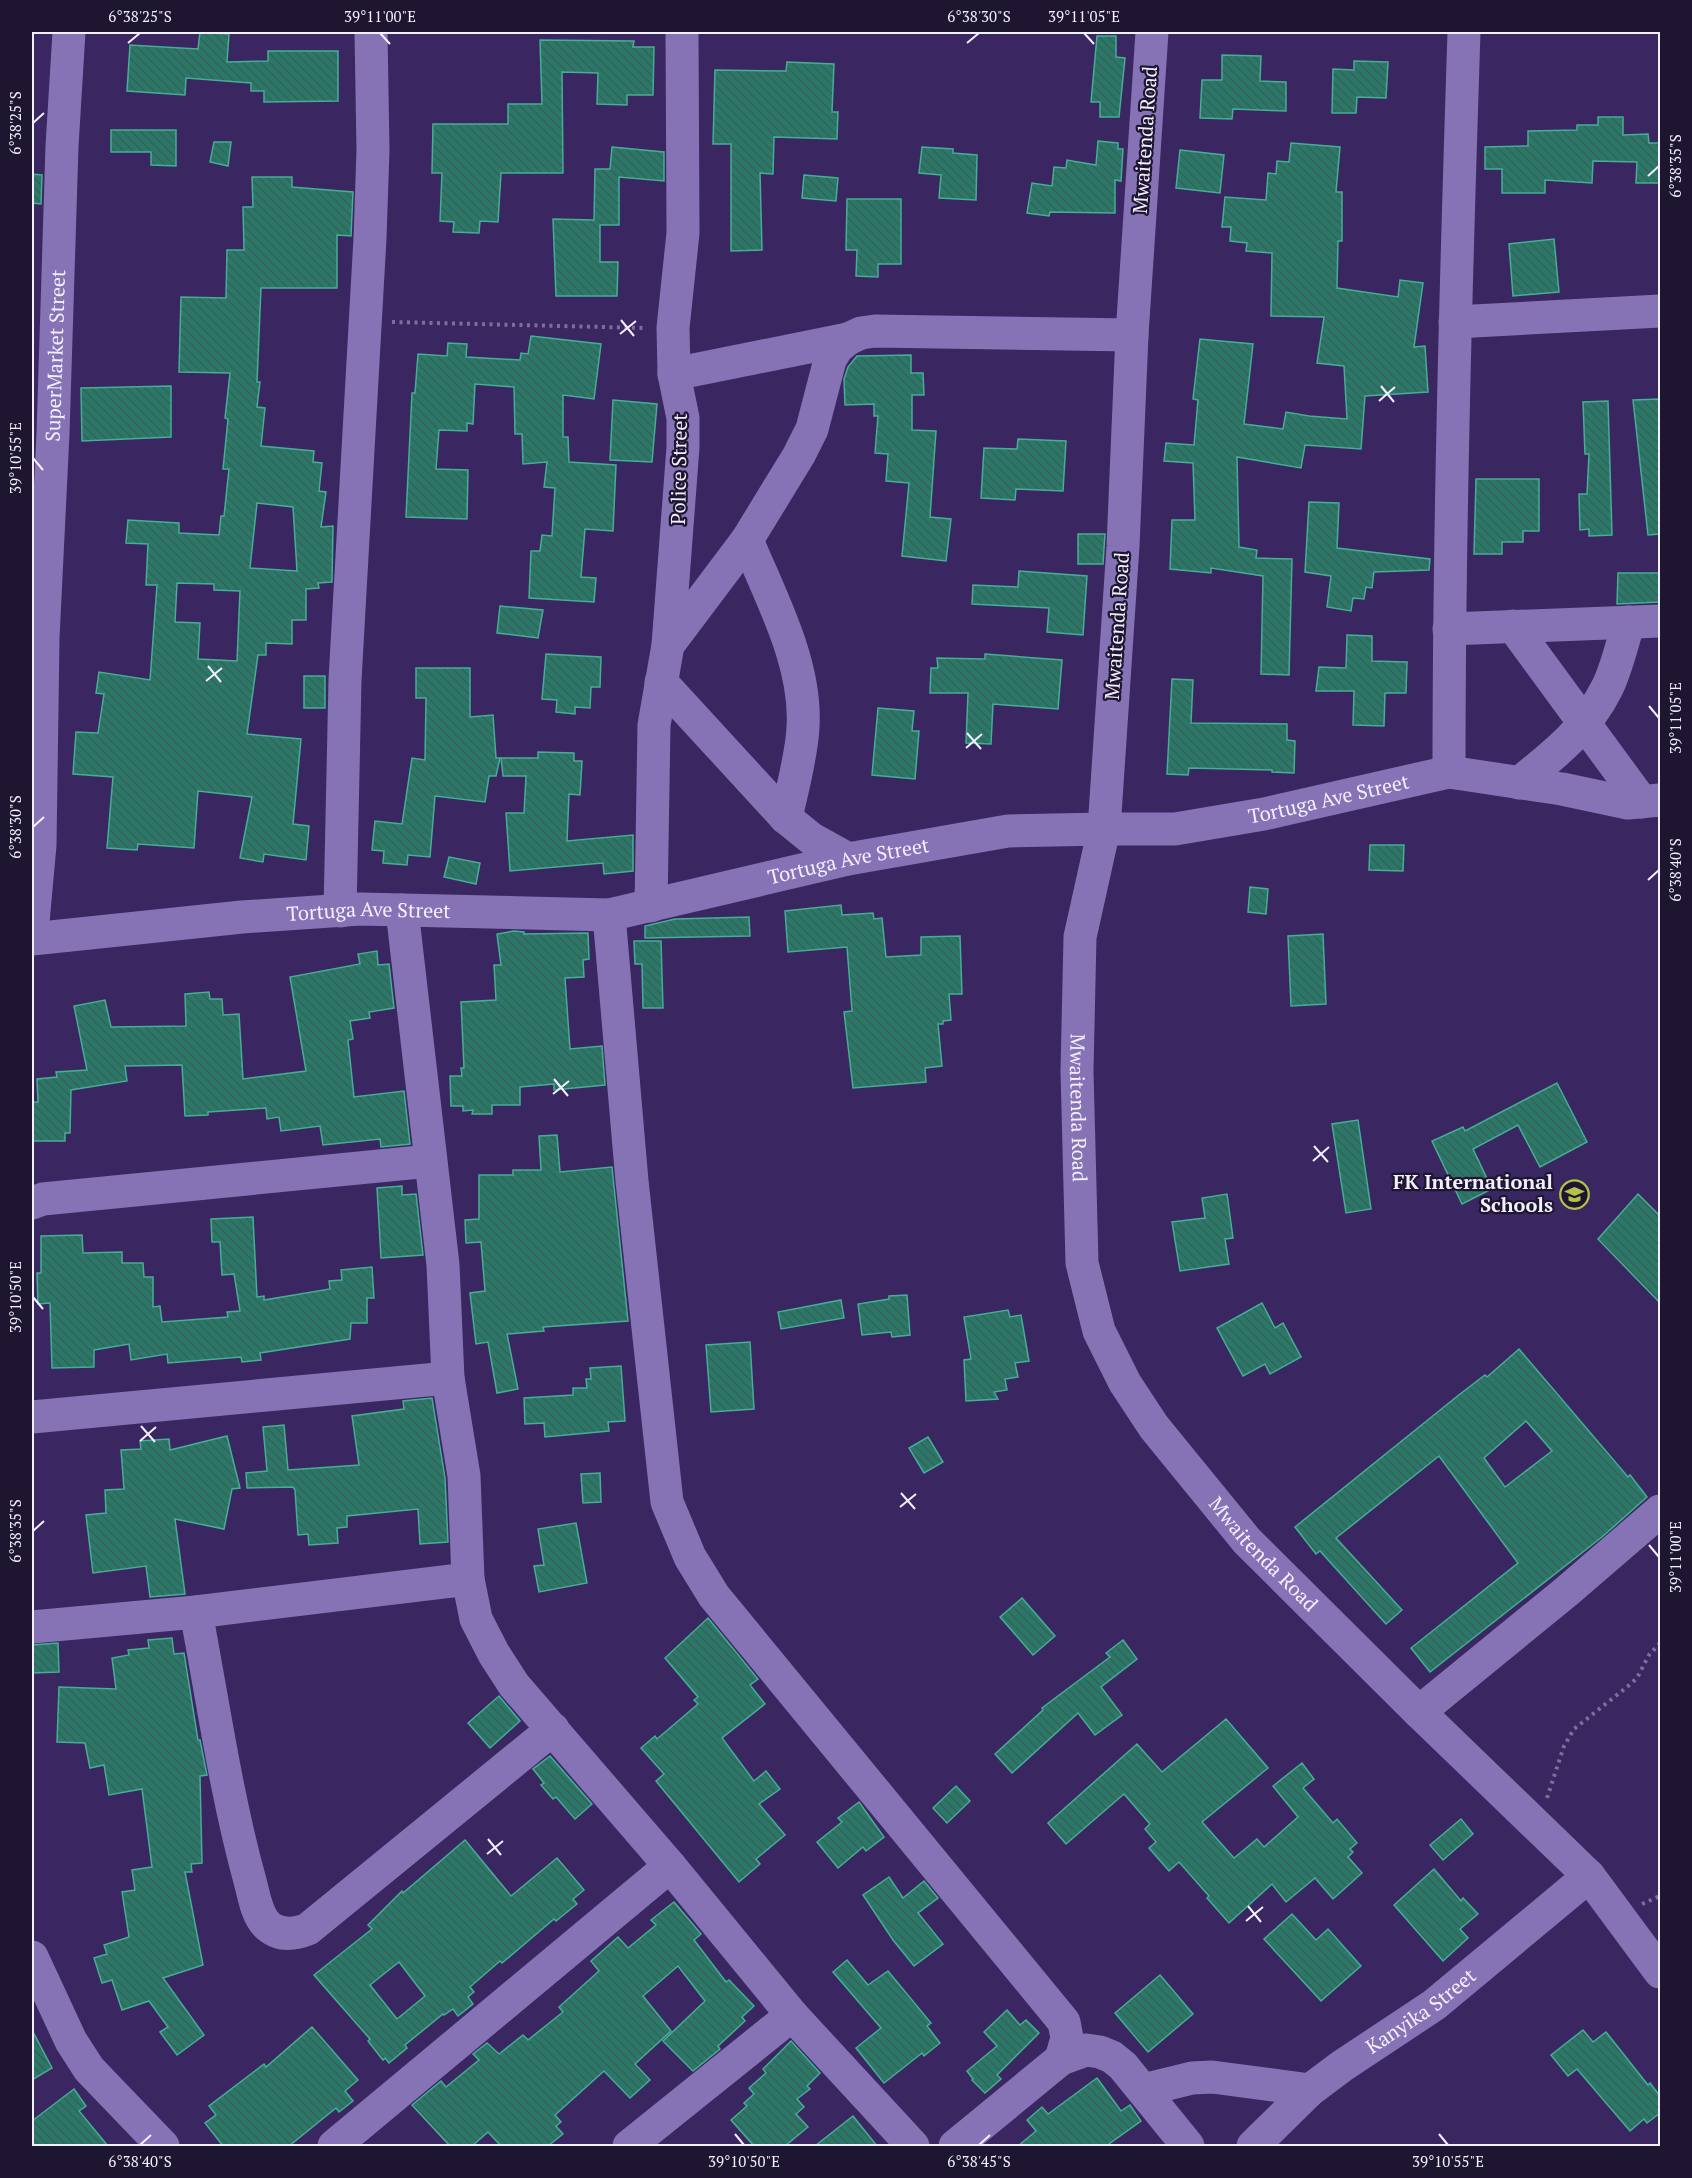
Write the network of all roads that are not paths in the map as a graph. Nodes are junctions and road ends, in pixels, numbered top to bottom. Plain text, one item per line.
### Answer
1 (69, 32) edge
2 (371, 32) edge
3 (682, 32) edge
4 (1152, 32) edge
5 (1464, 32) edge
6 (1660, 311) edge
7 (1455, 322) junction
8 (1132, 335) junction
9 (848, 339) junction
10 (674, 374) junction
11 (747, 540) junction
12 (1645, 621) edge
13 (1513, 626) junction
14 (1449, 629) junction
15 (668, 645) junction
16 (661, 682) junction
17 (1585, 724) junction
18 (1449, 772) junction
19 (1519, 783) junction
20 (1656, 804) edge
21 (786, 818) junction
22 (1104, 828) junction
23 (848, 859) junction
24 (651, 906) junction
25 (402, 910) junction
26 (340, 911) junction
27 (609, 915) junction
28 (32, 933) edge
29 (32, 939) edge
30 (32, 946) edge
31 (32, 951) edge
32 (430, 1161) junction
33 (32, 1203) edge
34 (448, 1378) junction
35 (32, 1417) edge
36 (1660, 1511) edge
37 (468, 1579) junction
38 (196, 1612) junction
39 (32, 1627) edge
40 (1419, 1712) junction
41 (553, 1729) junction
42 (670, 1866) junction
43 (1589, 1876) junction
44 (32, 1957) edge
45 (1660, 1972) edge
46 (792, 2015) junction
47 (1061, 2059) junction
48 (1143, 2090) junction
49 (1310, 2090) junction
50 (163, 2146) edge
51 (334, 2146) edge
52 (629, 2146) edge
53 (913, 2146) edge
54 (956, 2146) edge
55 (1188, 2146) edge
56 (1253, 2146) edge

1 - 28 street, SuperMarket Street
2 - 26 street
3 - 10 street, Police Street
4 - 8 street, Mwaitenda Road
5 - 7 street
6 - 7 street
7 - 14 street
8 - 9 street
8 - 22 street, Mwaitenda Road
9 - 10 street
9 - 11 street
10 - 15 street, Police Street
11 - 15 street
11 - 21 street
12 - 13 street
12 - 17 street
13 - 14 street
13 - 17 street
14 - 18 street
15 - 16 street, Police Street
16 - 21 street
16 - 24 street, Police Street
17 - 19 street
17 - 20 street
18 - 19 street, Tortuga Ave Street
18 - 22 street, Tortuga Ave Street
19 - 20 street, Tortuga Ave Street
21 - 23 street
22 - 23 street, Tortuga Ave Street
22 - 40 street, Mwaitenda Road
23 - 24 street, Tortuga Ave Street
24 - 27 street, Tortuga Ave Street
25 - 26 street, Tortuga Ave Street
25 - 27 street, Tortuga Ave Street
25 - 32 street
26 - 29 street, Tortuga Ave Street
27 - 47 street
30 - 31 street
32 - 33 street
32 - 34 street
34 - 35 street
34 - 37 street
36 - 40 street
37 - 38 street
37 - 41 street
38 - 39 street
38 - 41 street
40 - 43 street, Mwaitenda Road
41 - 42 street
42 - 46 street
42 - 51 street
43 - 45 street, Mwaitenda Road
43 - 49 street, Kanyika Street
44 - 50 street
46 - 52 street
46 - 53 street
47 - 48 street
47 - 54 street
48 - 49 street
48 - 55 street
49 - 56 street, Kanyika Street

